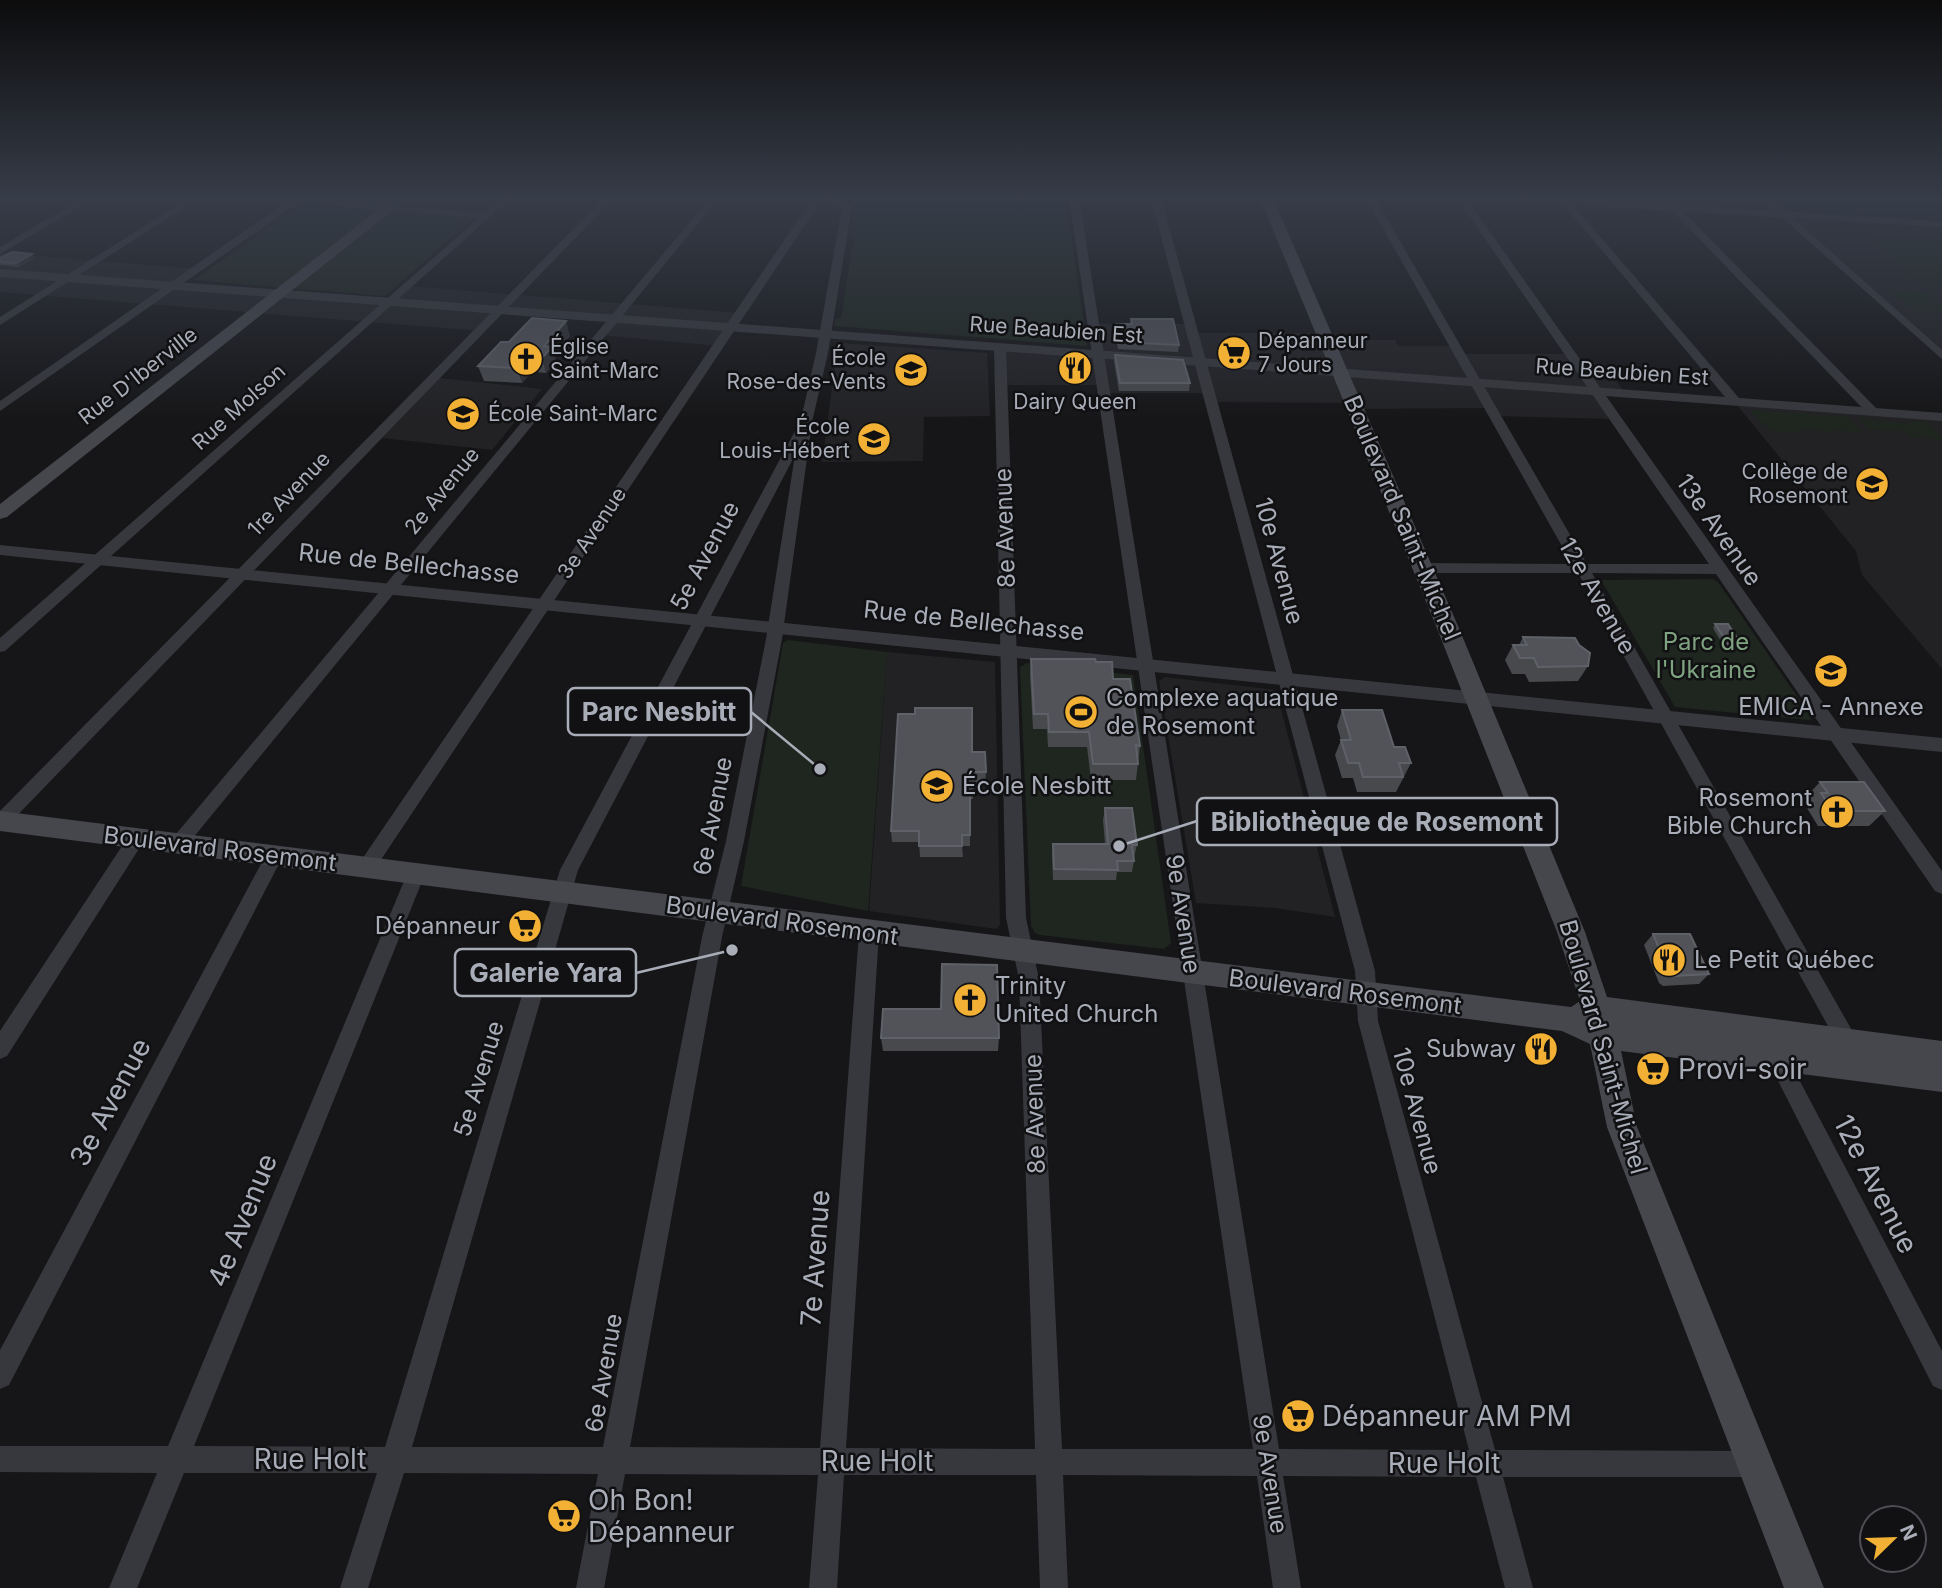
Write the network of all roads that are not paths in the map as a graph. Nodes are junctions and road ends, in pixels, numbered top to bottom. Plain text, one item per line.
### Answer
1 (78, 272) edge
2 (193, 272) edge
3 (308, 272) edge
4 (424, 272) edge
5 (538, 272) edge
6 (653, 272) edge
7 (769, 272) edge
8 (836, 272) edge
9 (1085, 272) edge
10 (1175, 272) edge
11 (1298, 272) edge
12 (1411, 272) edge
13 (1512, 272) edge
14 (1625, 272) edge
15 (1736, 272) edge
16 (1847, 272) edge
17 (0, 273) edge
18 (69, 278) junction
19 (173, 286) junction
20 (280, 294) junction
21 (390, 302) junction
22 (501, 310) junction
23 (615, 318) junction
24 (0, 322) edge
25 (732, 327) junction
26 (825, 334) junction
27 (1000, 347) junction
28 (1098, 354) junction
29 (1942, 356) edge
30 (1198, 361) junction
31 (1340, 371) junction
32 (1473, 382) junction
33 (1595, 391) junction
34 (1735, 401) junction
35 (0, 407) edge
36 (1872, 412) junction
37 (1942, 417) edge
38 (806, 422) junction
39 (0, 513) edge
40 (0, 550) edge
41 (98, 561) junction
42 (1423, 568) junction
43 (1581, 568) junction
44 (1719, 569) junction
45 (241, 574) junction
46 (391, 589) junction
47 (544, 604) junction
48 (701, 619) junction
49 (776, 626) junction
50 (0, 647) edge
51 (1008, 652) junction
52 (1146, 666) junction
53 (1286, 679) junction
54 (1478, 699) junction
55 (1666, 718) junction
56 (1838, 735) junction
57 (1942, 745) edge
58 (0, 821) edge
59 (136, 839) junction
60 (177, 845) junction
61 (274, 856) junction
62 (365, 868) junction
63 (416, 874) junction
64 (1942, 886) edge
65 (563, 892) junction
66 (719, 912) junction
67 (869, 933) junction
68 (1023, 950) junction
69 (1192, 973) junction
70 (1366, 995) junction
71 (1600, 1022) junction
72 (0, 1049) edge
73 (1855, 1055) junction
74 (1942, 1055) edge
75 (1776, 1056) junction
76 (1942, 1078) edge
77 (0, 1376) edge
78 (1942, 1377) edge
79 (0, 1459) edge
80 (176, 1459) junction
81 (395, 1459) junction
82 (616, 1459) junction
83 (830, 1461) junction
84 (1049, 1462) junction
85 (1268, 1463) junction
86 (1485, 1464) junction
87 (1754, 1464) junction
88 (123, 1588) edge
89 (354, 1588) edge
90 (590, 1588) edge
91 (823, 1588) edge
92 (1054, 1588) edge
93 (1287, 1588) edge
94 (1518, 1588) edge
95 (1804, 1588) edge

1 - 18 street
2 - 19 street
3 - 20 main road, Rue D'Iberville
4 - 21 street, Rue Molson
5 - 22 street, 1re Avenue
6 - 23 street, 2e Avenue
7 - 25 street, 3e Avenue
8 - 26 street, 6e Avenue
9 - 28 street, 9e Avenue
10 - 30 street, 10e Avenue
11 - 31 main road, Boulevard Saint-Michel
12 - 32 street, 12e Avenue
13 - 33 street, 13e Avenue
14 - 34 street
15 - 36 street
16 - 29 street
17 - 18 street, Rue Beaubien Est
18 - 19 street, Rue Beaubien Est
18 - 24 street
19 - 20 street, Rue Beaubien Est
19 - 35 street
20 - 21 street, Rue Beaubien Est
20 - 39 main road, Rue D'Iberville
21 - 22 street, Rue Beaubien Est
21 - 41 street, Rue Molson
22 - 23 street, Rue Beaubien Est
22 - 45 street, 1re Avenue
23 - 25 street, Rue Beaubien Est
23 - 46 street, 2e Avenue
25 - 26 street, Rue Beaubien Est
25 - 47 street, 3e Avenue
26 - 27 street, Rue Beaubien Est
26 - 38 street, 6e Avenue
27 - 28 street, Rue Beaubien Est
27 - 51 street, 8e Avenue
28 - 30 street, Rue Beaubien Est
28 - 52 street, 9e Avenue
30 - 31 street, Rue Beaubien Est
30 - 53 street, 10e Avenue
31 - 32 street, Rue Beaubien Est
31 - 42 main road, Boulevard Saint-Michel
32 - 33 street, Rue Beaubien Est
32 - 43 street, 12e Avenue
33 - 34 street, Rue Beaubien Est
33 - 44 street, 13e Avenue
34 - 36 street, Rue Beaubien Est
36 - 37 street, Rue Beaubien Est
38 - 48 street, 5e Avenue
38 - 49 street, 6e Avenue
40 - 41 street, Rue de Bellechasse
41 - 45 street, Rue de Bellechasse
41 - 50 street, Rue Molson
42 - 43 street
42 - 54 main road, Boulevard Saint-Michel
43 - 44 street
43 - 55 street, 12e Avenue
44 - 56 street, 13e Avenue
45 - 46 street, Rue de Bellechasse
45 - 58 street, 1re Avenue
46 - 47 street, Rue de Bellechasse
46 - 60 street, 2e Avenue
47 - 48 street, Rue de Bellechasse
47 - 62 street, 3e Avenue
48 - 49 street, Rue de Bellechasse
48 - 65 street, 5e Avenue
49 - 51 street, Rue de Bellechasse
49 - 66 street, 6e Avenue
51 - 52 street, Rue de Bellechasse
51 - 68 street, 8e Avenue
52 - 53 street, Rue de Bellechasse
52 - 69 street, 9e Avenue
53 - 54 street, Rue de Bellechasse
53 - 70 street, 10e Avenue
54 - 55 street, Rue de Bellechasse
54 - 71 main road, Boulevard Saint-Michel
55 - 56 street, Rue de Bellechasse
55 - 73 street, 12e Avenue
56 - 57 street, Rue de Bellechasse
56 - 64 street, 13e Avenue
58 - 59 main road, Boulevard Rosemont
59 - 60 main road, Boulevard Rosemont
59 - 72 street
60 - 61 main road, Boulevard Rosemont
61 - 62 main road, Boulevard Rosemont
61 - 77 street, 3e Avenue
62 - 63 main road, Boulevard Rosemont
63 - 65 main road, Boulevard Rosemont
63 - 80 street, 4e Avenue
65 - 66 main road, Boulevard Rosemont
65 - 81 street, 5e Avenue
66 - 67 main road, Boulevard Rosemont
66 - 82 street, 6e Avenue
67 - 68 main road, Boulevard Rosemont
67 - 83 street, 7e Avenue
68 - 69 main road, Boulevard Rosemont
68 - 84 street, 8e Avenue
69 - 70 main road, Boulevard Rosemont
69 - 85 street, 9e Avenue
70 - 71 main road, Boulevard Rosemont
70 - 86 street, 10e Avenue
71 - 73 main road, Boulevard Rosemont
71 - 75 main road, Boulevard Rosemont
71 - 87 main road, Boulevard Saint-Michel
73 - 74 main road, Boulevard Rosemont
73 - 75 main road, Boulevard Rosemont
73 - 76 main road, Boulevard Rosemont
75 - 78 street, 12e Avenue
79 - 80 street, Rue Holt
80 - 81 street, Rue Holt
80 - 88 street, 4e Avenue
81 - 82 street, Rue Holt
81 - 89 street, 5e Avenue
82 - 83 street, Rue Holt
82 - 90 street, 6e Avenue
83 - 84 street, Rue Holt
83 - 91 street, 7e Avenue
84 - 85 street, Rue Holt
84 - 92 street, 8e Avenue
85 - 86 street, Rue Holt
85 - 93 street, 9e Avenue
86 - 87 street, Rue Holt
86 - 94 street, 10e Avenue
87 - 95 main road, Boulevard Saint-Michel

